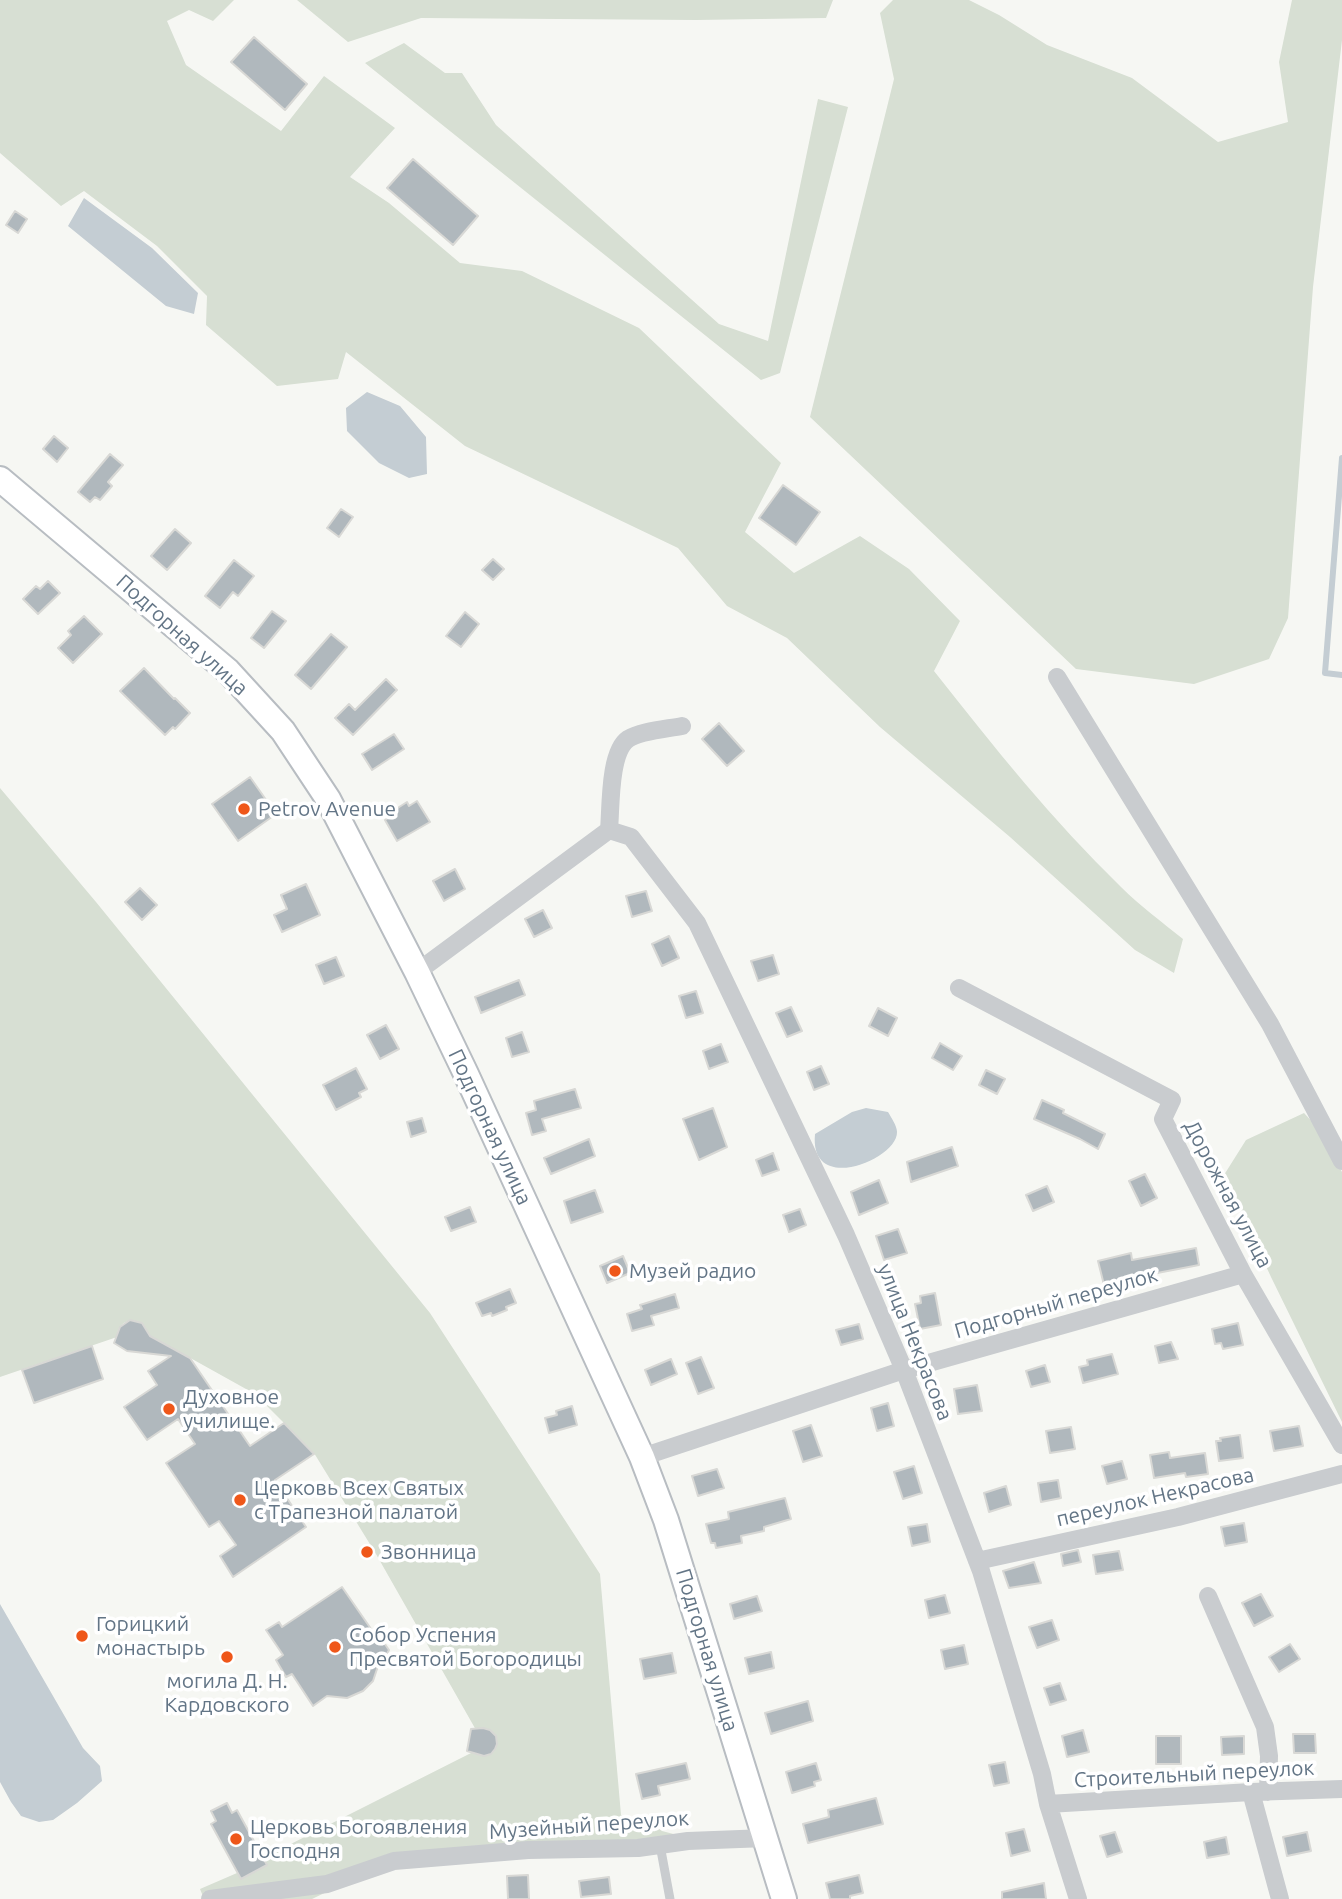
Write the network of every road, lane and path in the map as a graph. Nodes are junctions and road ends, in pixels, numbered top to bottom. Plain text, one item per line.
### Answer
1 (0, 479) edge
2 (1057, 677) dead end
3 (682, 726) dead end
4 (609, 830) junction
5 (417, 972) junction
6 (959, 988) dead end
7 (1342, 1161) edge
8 (1243, 1274) junction
9 (904, 1370) junction
10 (1342, 1445) edge
11 (642, 1457) junction
12 (1342, 1474) edge
13 (977, 1561) junction
14 (1208, 1596) dead end
15 (1342, 1789) edge
16 (1260, 1792) junction
17 (1048, 1804) junction
18 (766, 1838) junction
19 (660, 1844) junction
20 (210, 1899) edge
21 (670, 1899) edge
22 (784, 1899) edge
23 (1078, 1899) edge
24 (1280, 1899) edge

1 - 5 main road, Подгорная улица
2 - 7 street
3 - 4 street
4 - 5 street
4 - 9 street, улица Некрасова
5 - 11 main road, Подгорная улица
6 - 8 street, Дорожная улица
8 - 9 street, Подгорный переулок
8 - 10 street, Дорожная улица
9 - 11 street, Подгорный переулок
9 - 13 street, улица Некрасова
11 - 18 main road, Подгорная улица
12 - 13 street, переулок Некрасова
13 - 17 street, улица Некрасова
14 - 16 street
15 - 16 street, Строительный переулок
16 - 17 street, Строительный переулок
16 - 24 street
17 - 23 street, улица Некрасова
18 - 19 street, Музейный переулок
18 - 22 main road, Подгорная улица
19 - 20 street, Музейный переулок
19 - 21 lane

